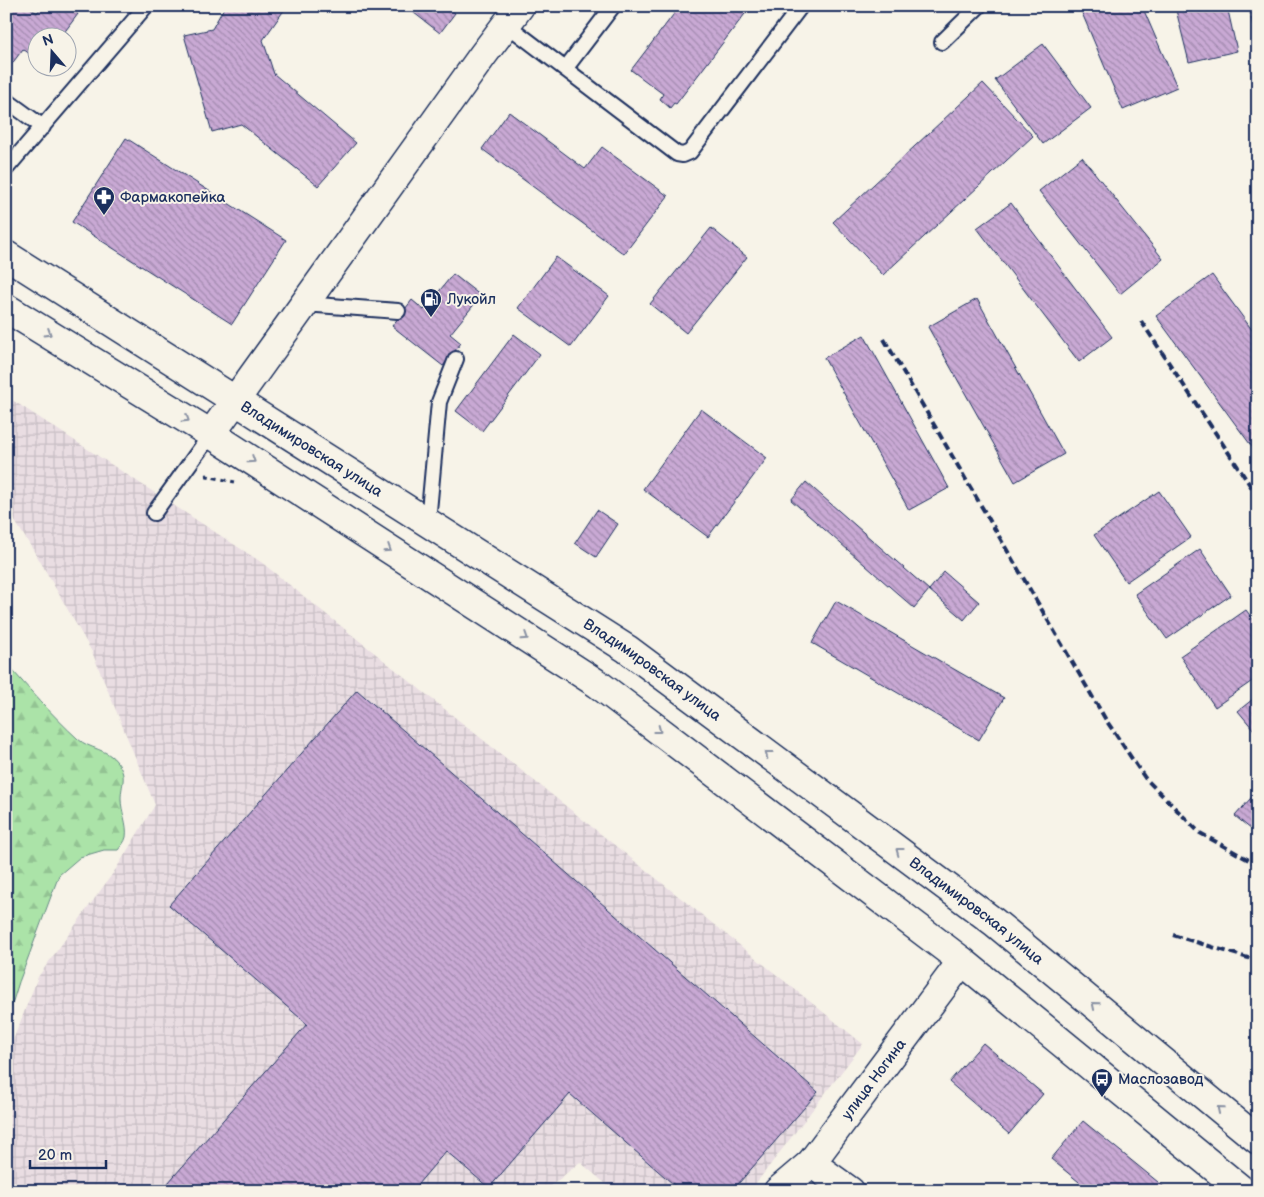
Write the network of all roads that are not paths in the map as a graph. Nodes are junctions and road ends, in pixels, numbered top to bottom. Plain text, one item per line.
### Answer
1 (146, 6) edge
2 (613, 6) edge
3 (801, 6) edge
4 (979, 6) edge
5 (513, 15) edge
6 (942, 42) dead end
7 (565, 69) junction
8 (6, 100) edge
9 (43, 127) junction
10 (6, 169) edge
11 (6, 255) edge
12 (304, 304) junction
13 (6, 308) edge
14 (398, 311) dead end
15 (456, 358) dead end
16 (235, 400) junction
17 (211, 434) junction
18 (154, 513) dead end
19 (428, 522) junction
20 (962, 961) junction
21 (1258, 1140) edge
22 (811, 1163) junction
23 (848, 1190) edge
24 (778, 1191) edge
25 (1243, 1191) edge

1 - 9 lane
2 - 7 lane
3 - 7 lane
4 - 6 lane
5 - 7 lane
5 - 12 main road
8 - 9 lane
9 - 10 lane
11 - 16 main road, Владимировская улица
12 - 14 lane
12 - 16 main road
13 -> 17 main road
15 - 19 lane
16 - 17 main road
16 - 19 main road, Владимировская улица
17 - 18 lane
17 -> 20 main road
21 -> 19 main road, Владимировская улица
20 - 22 main road, улица Ногина
20 - 25 main road
22 - 23 main road
22 - 24 main road, улица Ногина

